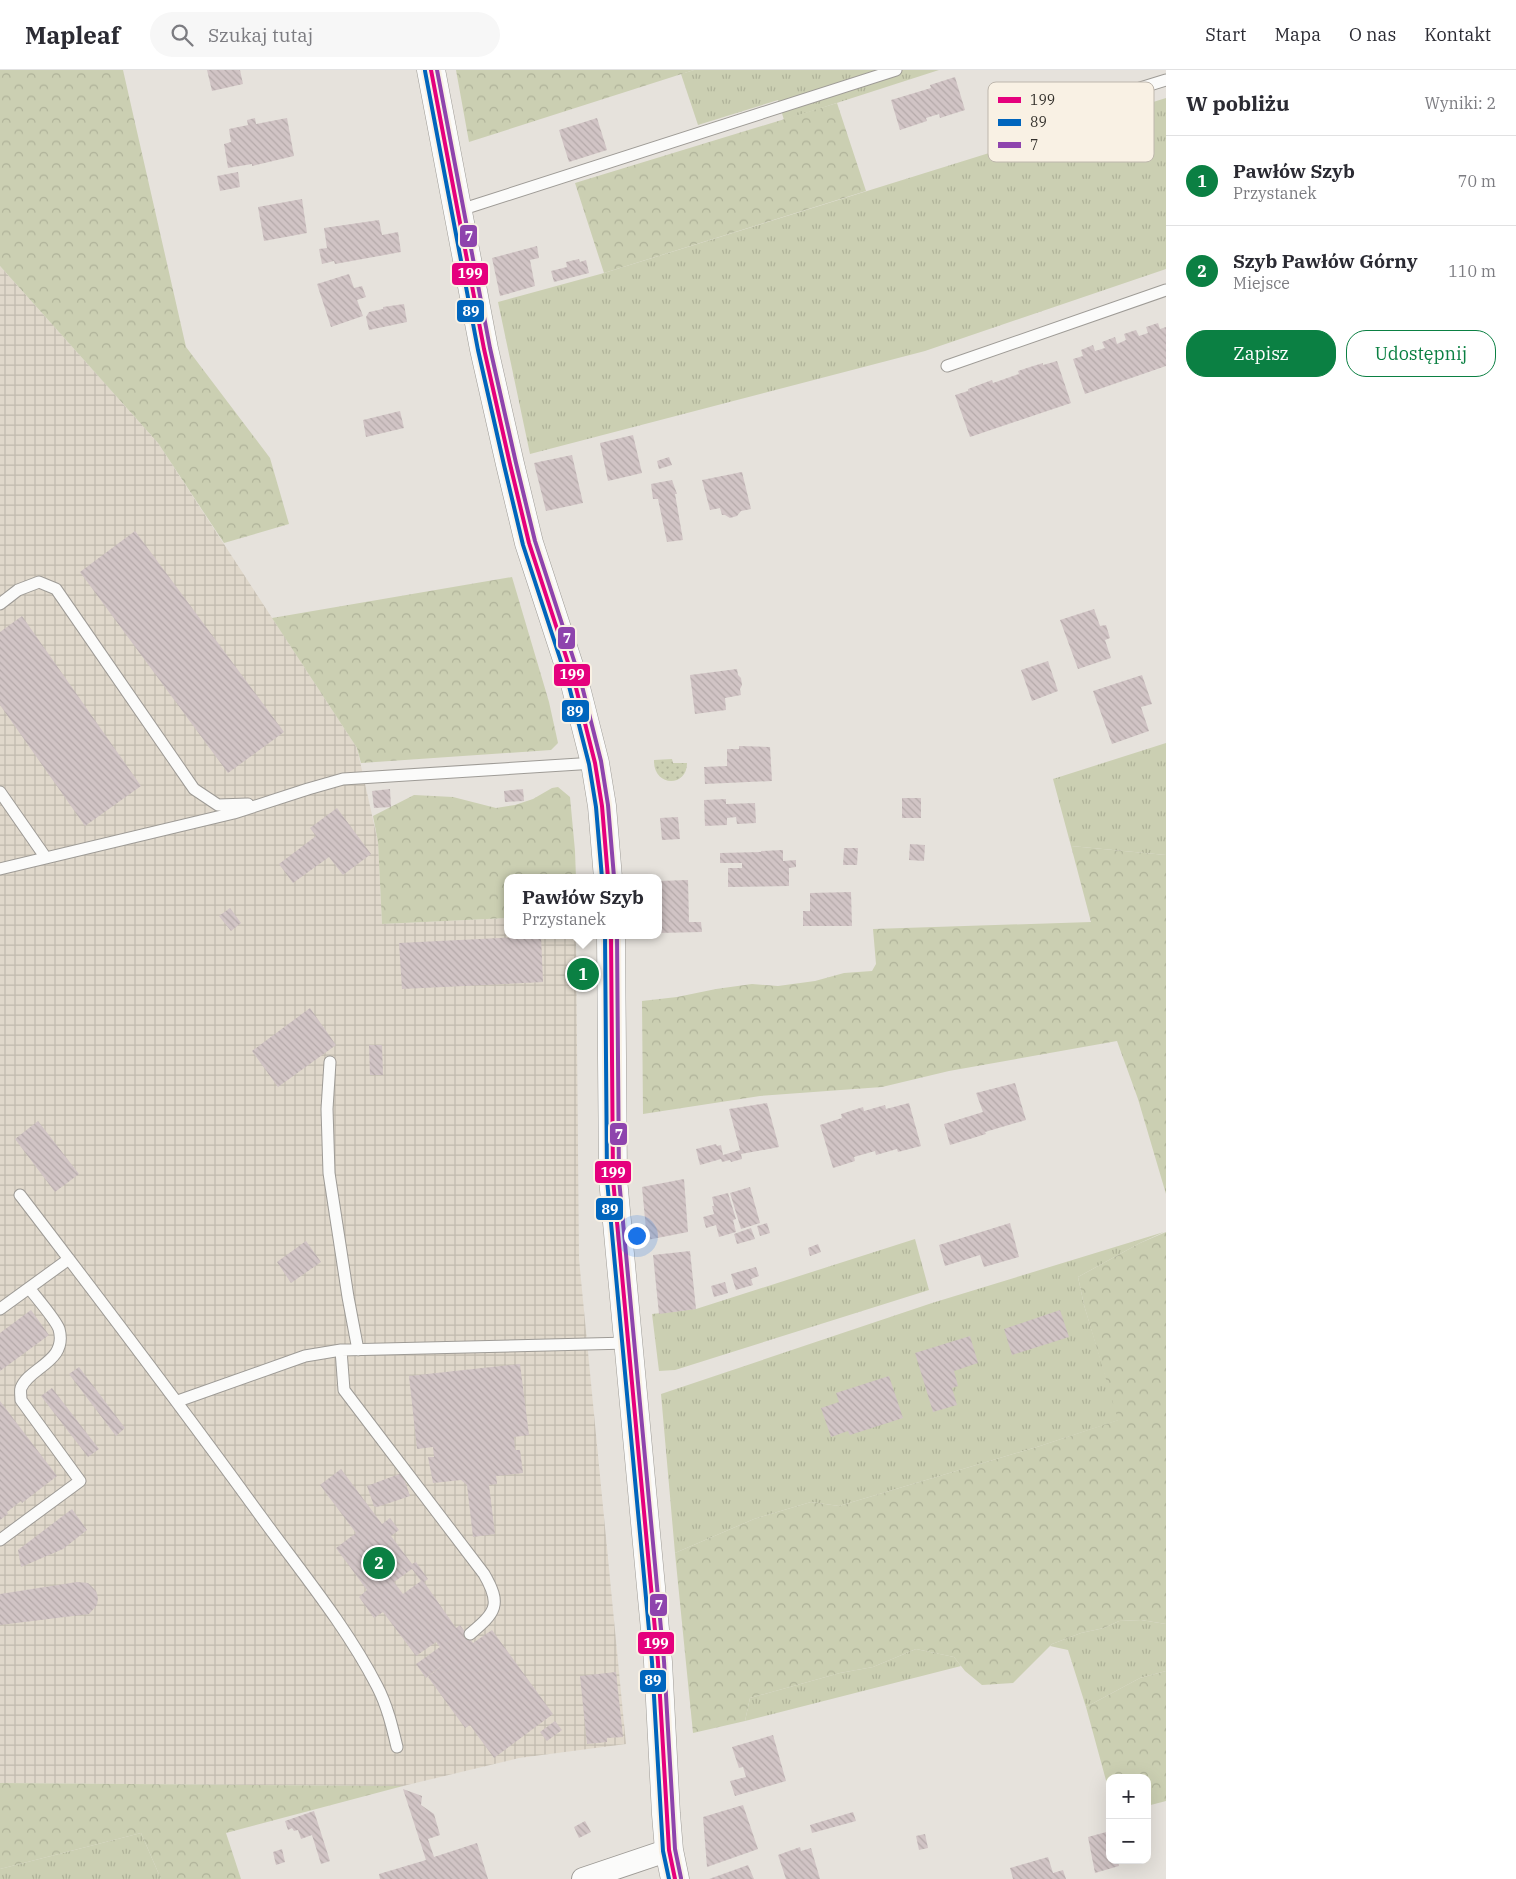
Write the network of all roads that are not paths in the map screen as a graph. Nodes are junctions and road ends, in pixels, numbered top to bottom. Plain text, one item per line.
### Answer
1 (431, 70) edge
2 (896, 70) edge
3 (1166, 80) edge
4 (1154, 84) edge
5 (457, 211) junction
6 (1166, 290) edge
7 (947, 366) dead end
8 (0, 604) edge
9 (595, 764) junction
10 (0, 792) edge
11 (262, 804) junction
12 (46, 858) junction
13 (0, 869) edge
14 (608, 874) edge
15 (611, 939) edge
16 (330, 1062) dead end
17 (20, 1195) dead end
18 (69, 1259) junction
19 (29, 1288) junction
20 (0, 1309) edge
21 (628, 1343) junction
22 (342, 1350) junction
23 (358, 1350) junction
24 (178, 1401) junction
25 (0, 1540) edge
26 (470, 1634) dead end
27 (397, 1747) dead end
28 (669, 1850) junction
29 (583, 1879) edge
30 (675, 1879) edge

1 - 5 street
2 - 5 lane
3 - 4 lane
5 - 9 street
6 - 7 lane
8 - 11 lane
9 - 11 lane
9 - 14 street
10 - 12 lane
11 - 12 lane
12 - 13 lane
15 - 21 street
16 - 23 lane
17 - 18 lane
18 - 19 lane
18 - 24 lane
19 - 20 lane
19 - 25 lane
21 - 23 lane
21 - 28 street
22 - 23 lane
22 - 24 lane
22 - 26 lane
24 - 27 lane
28 - 29 street
28 - 30 street

